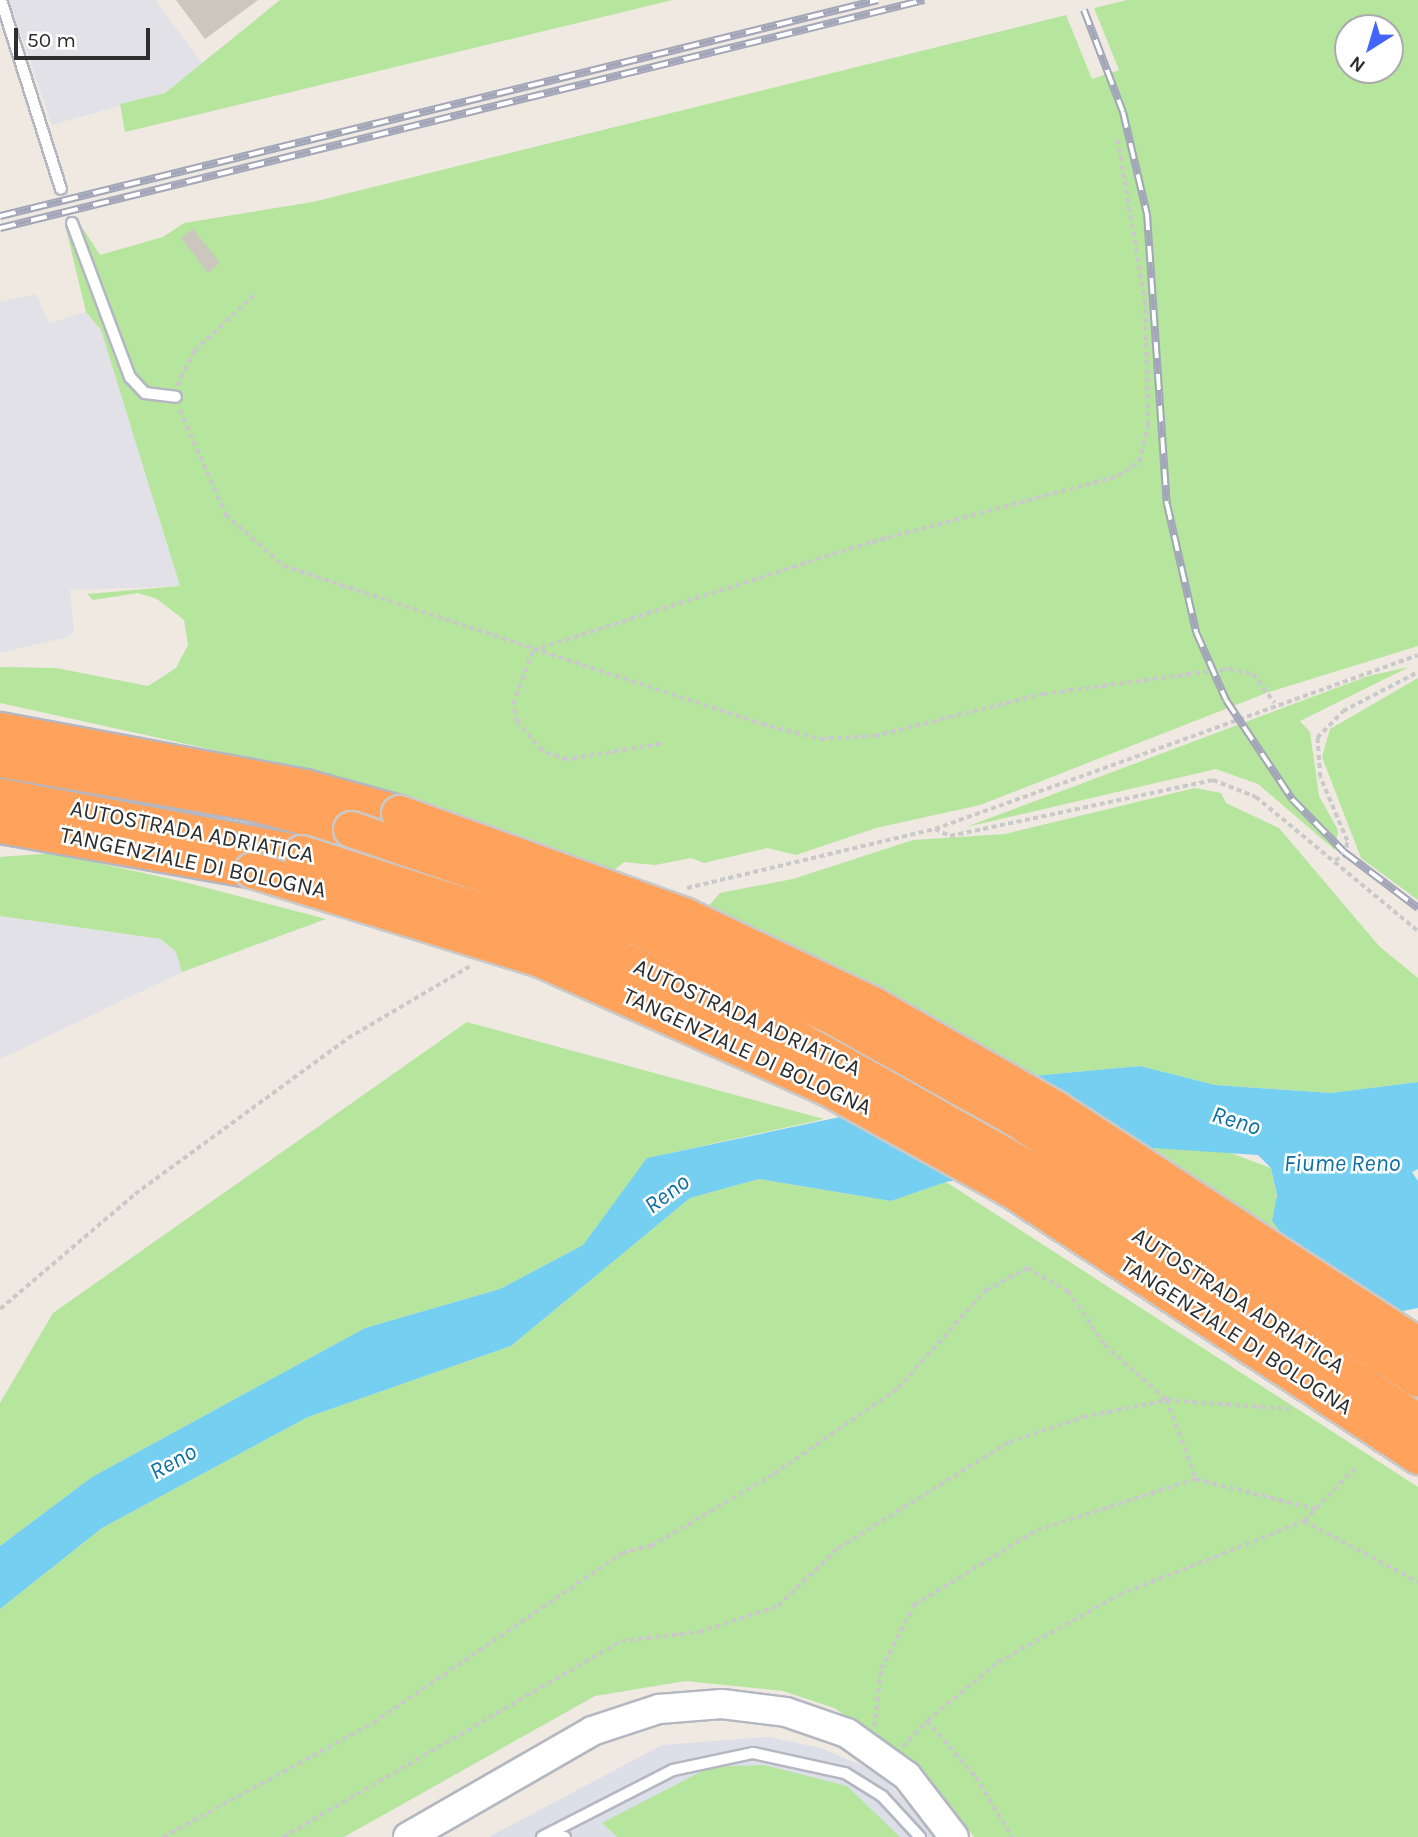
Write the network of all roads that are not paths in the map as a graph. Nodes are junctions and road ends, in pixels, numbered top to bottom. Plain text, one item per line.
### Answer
1 (1, 0) edge
2 (61, 189) dead end
3 (72, 223) dead end
4 (176, 397) road end
5 (0, 730) edge
6 (0, 759) edge
7 (0, 796) edge
8 (0, 825) edge
9 (1418, 1345) edge
10 (1418, 1379) edge
11 (1418, 1421) edge
12 (1418, 1456) edge
13 (543, 1836) edge
14 (408, 1837) edge
15 (565, 1837) edge
16 (920, 1837) edge
17 (954, 1837) edge

1 - 2 lane
3 - 4 lane
5 - 9 highway, bridge
6 - 10 highway, AUTOSTRADA ADRIATICA, bridge
7 - 11 highway, AUTOSTRADA ADRIATICA, bridge
8 - 12 highway, TANGENZIALE DI BOLOGNA, bridge
13 - 15 lane
13 - 16 lane
14 - 17 street

